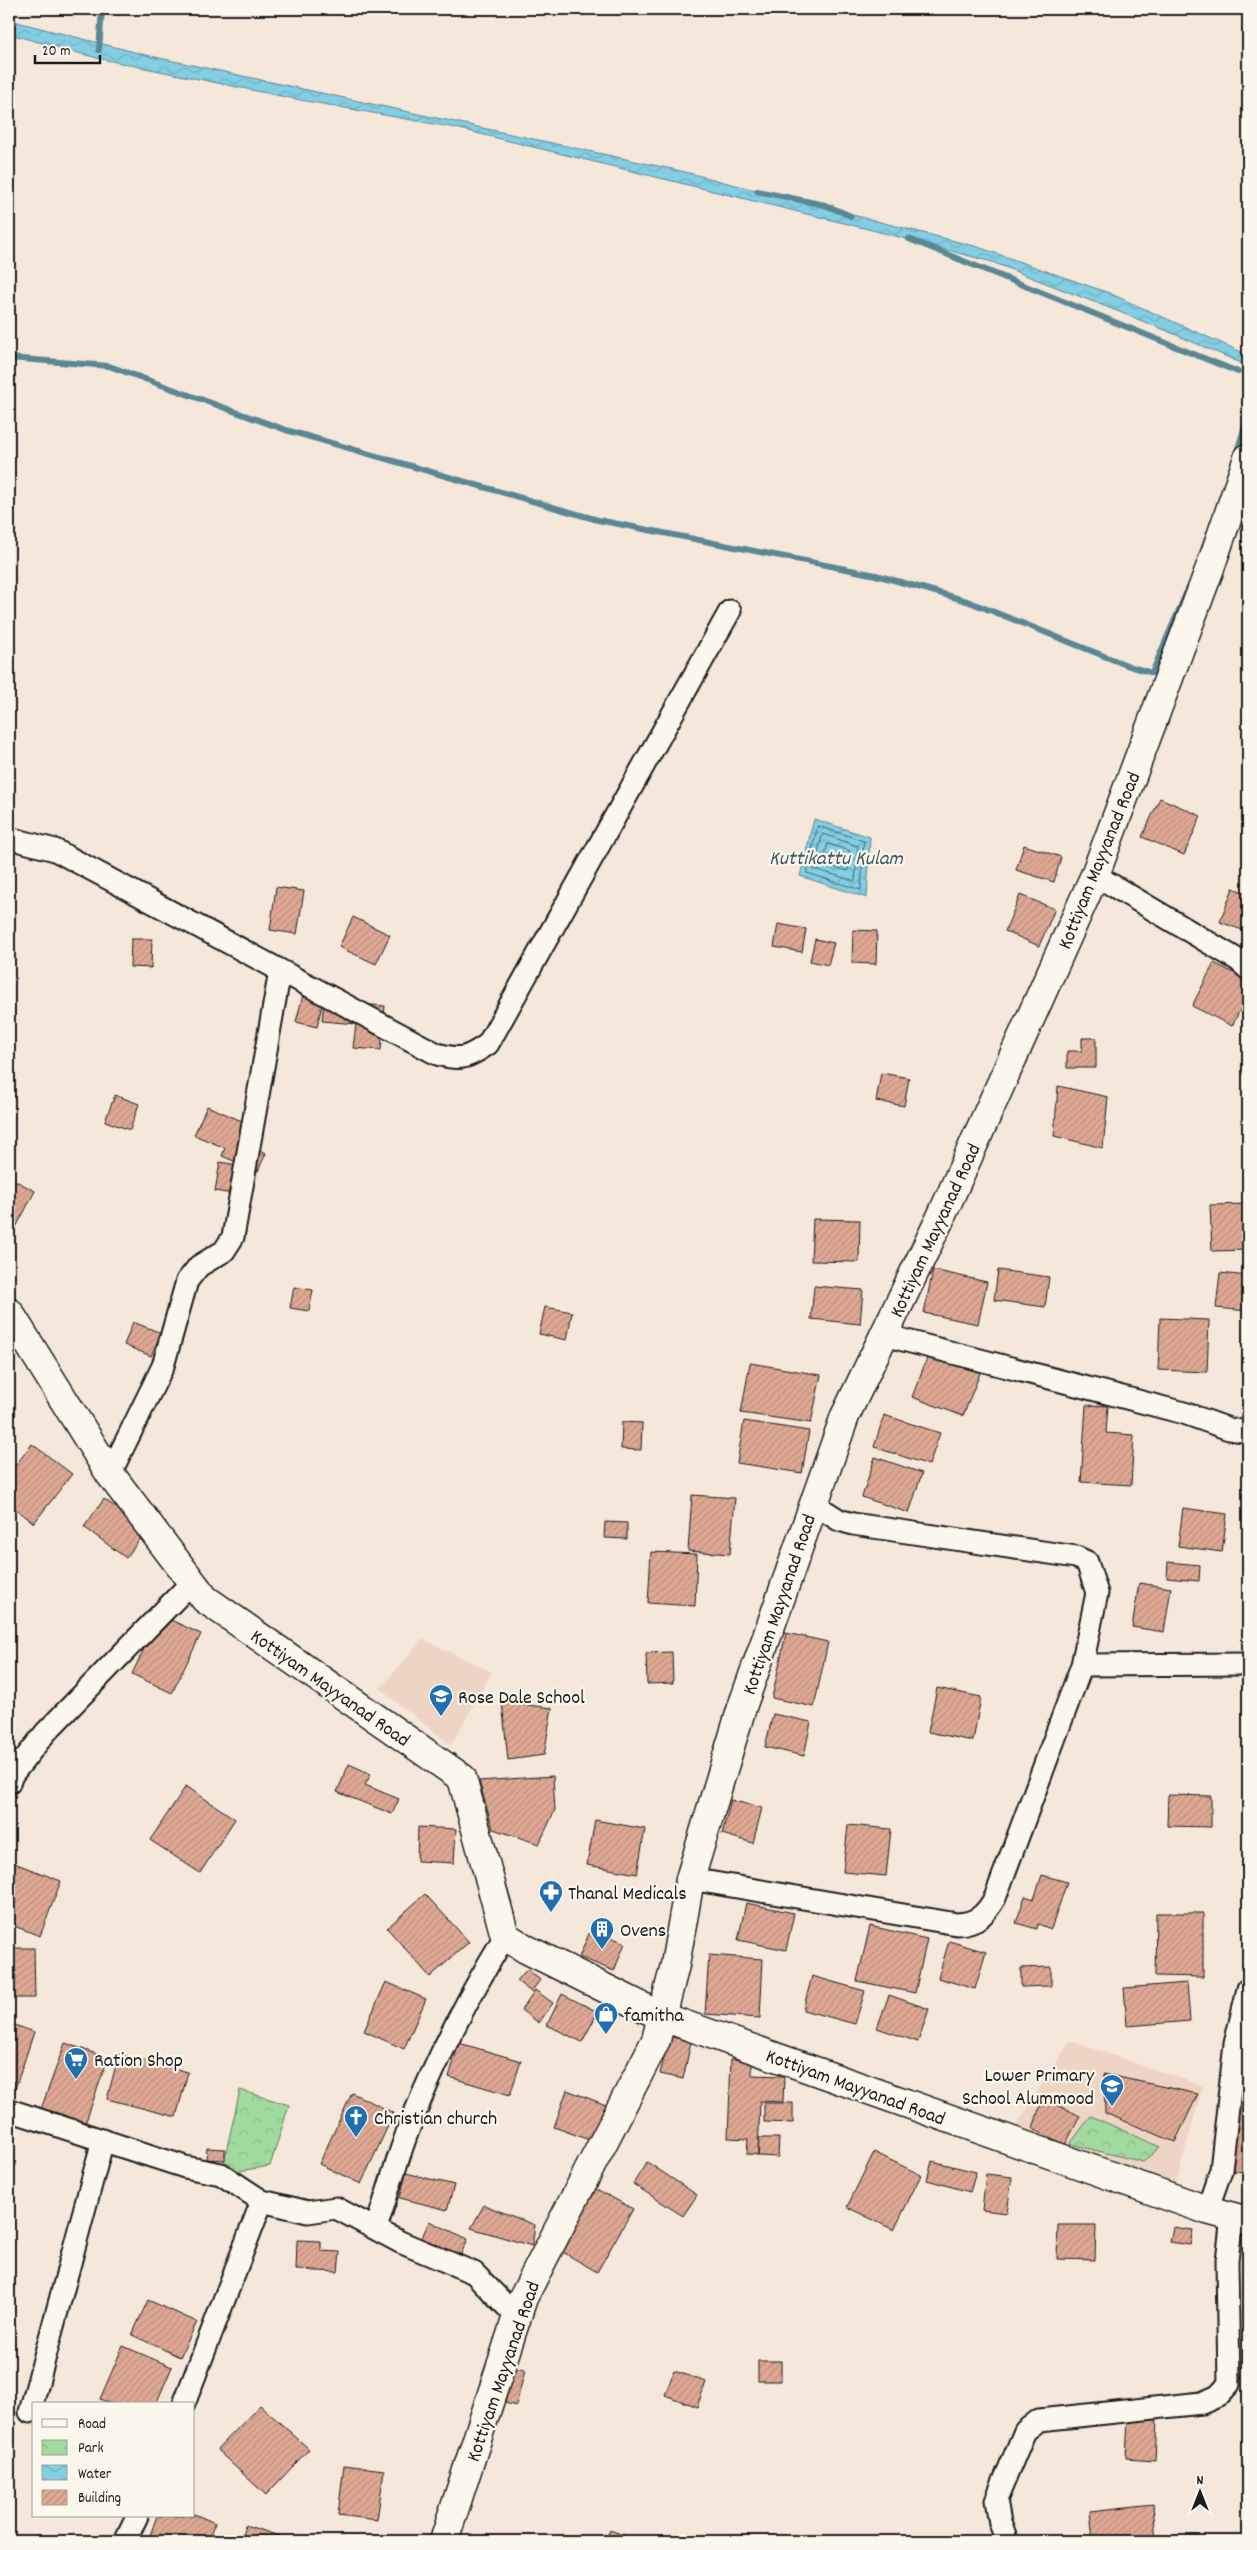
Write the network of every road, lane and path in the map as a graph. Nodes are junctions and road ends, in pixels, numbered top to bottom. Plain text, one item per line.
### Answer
1 (1248, 458) edge
2 (730, 611) dead end
3 (9, 838) edge
4 (1095, 875) junction
5 (1248, 969) edge
6 (280, 970) junction
7 (9, 1312) edge
8 (884, 1335) junction
9 (1248, 1432) edge
10 (110, 1474) junction
11 (814, 1504) junction
12 (192, 1582) junction
13 (1248, 1664) edge
14 (1082, 1665) junction
15 (9, 1783) edge
16 (690, 1879) junction
17 (505, 1936) junction
18 (1248, 1988) edge
19 (663, 2017) junction
20 (9, 2110) edge
21 (103, 2140) junction
22 (262, 2201) junction
23 (1229, 2216) edge
24 (376, 2228) junction
25 (517, 2317) junction
26 (33, 2402) edge
27 (185, 2402) edge
28 (32, 2405) edge
29 (30, 2412) dead end
30 (137, 2518) edge
31 (125, 2541) edge
32 (444, 2541) edge
33 (1007, 2541) edge

1 - 4 street, Kottiyam Mayyanad Road
2 - 6 street
3 - 6 street
4 - 5 street
4 - 8 street, Kottiyam Mayyanad Road
6 - 10 street
7 - 10 street, Kottiyam Mayyanad Road
8 - 9 street
8 - 11 street, Kottiyam Mayyanad Road
10 - 12 street, Kottiyam Mayyanad Road
11 - 14 street
11 - 16 street, Kottiyam Mayyanad Road
12 - 15 street
12 - 17 street, Kottiyam Mayyanad Road
13 - 14 street
14 - 16 street
16 - 19 street, Kottiyam Mayyanad Road
17 - 19 street, Kottiyam Mayyanad Road
17 - 24 street
18 - 23 street
19 - 23 street, Kottiyam Mayyanad Road
19 - 25 street, Kottiyam Mayyanad Road
20 - 21 street
21 - 22 street
21 - 26 street
22 - 24 street
22 - 27 street
23 - 33 street
24 - 25 street
25 - 32 street, Kottiyam Mayyanad Road
28 - 29 street
30 - 31 street

